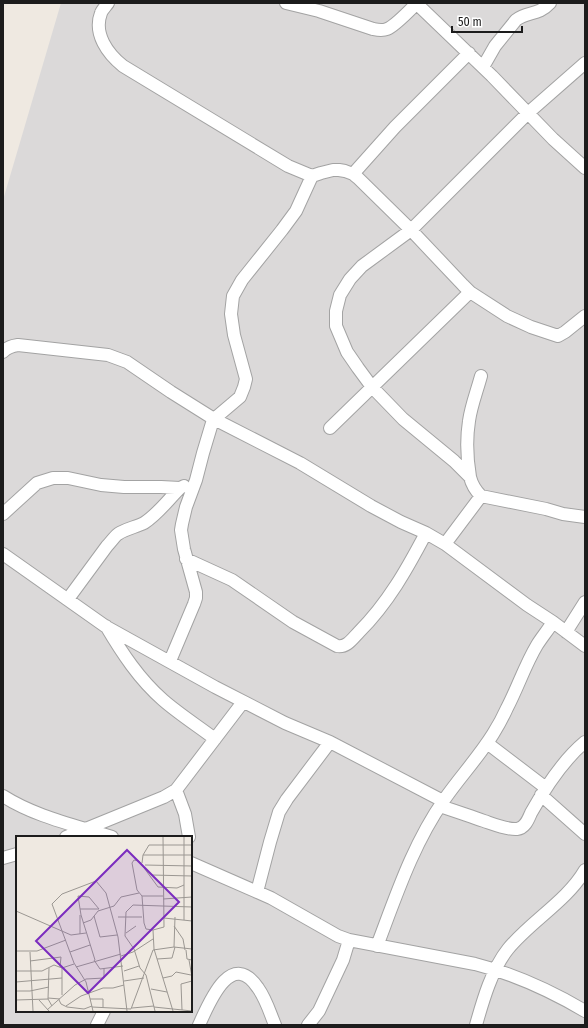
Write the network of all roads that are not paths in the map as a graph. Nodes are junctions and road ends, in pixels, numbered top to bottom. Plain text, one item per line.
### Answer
1 (108, 3) edge
2 (286, 3) edge
3 (416, 3) edge
4 (550, 3) edge
5 (469, 54) junction
6 (585, 63) edge
7 (483, 68) junction
8 (528, 113) junction
9 (585, 168) edge
10 (353, 174) junction
11 (312, 176) junction
12 (411, 230) junction
13 (470, 292) junction
14 (585, 316) edge
15 (3, 352) edge
16 (481, 376) dead end
17 (372, 387) junction
18 (214, 419) junction
19 (330, 428) dead end
20 (470, 478) junction
21 (196, 480) junction
22 (180, 488) junction
23 (481, 496) junction
24 (3, 514) edge
25 (585, 517) edge
26 (426, 533) junction
27 (445, 544) junction
28 (3, 554) edge
29 (186, 559) junction
30 (68, 599) junction
31 (585, 602) edge
32 (553, 622) junction
33 (105, 626) junction
34 (566, 632) junction
35 (585, 646) edge
36 (170, 661) junction
37 (243, 702) junction
38 (215, 739) junction
39 (330, 742) junction
40 (585, 742) edge
41 (487, 743) junction
42 (176, 790) junction
43 (543, 792) junction
44 (3, 796) edge
45 (442, 804) junction
46 (87, 829) junction
47 (585, 834) edge
48 (69, 836) edge
49 (109, 836) edge
50 (189, 836) edge
51 (16, 854) edge
52 (3, 858) edge
53 (192, 863) edge
54 (583, 877) edge
55 (257, 892) junction
56 (349, 940) junction
57 (377, 946) junction
58 (495, 969) junction
59 (585, 1011) edge
60 (104, 1012) edge
61 (98, 1025) edge
62 (199, 1025) edge
63 (275, 1025) edge
64 (308, 1025) edge
65 (476, 1025) edge

1 - 11 street
2 - 3 street
3 - 5 street
4 - 7 street
5 - 7 street
5 - 10 street
6 - 8 street
7 - 8 street
8 - 9 street
8 - 12 street
10 - 11 street
10 - 12 street
11 - 18 street
12 - 13 street
12 - 17 street
13 - 14 street
13 - 17 street
15 - 18 street
16 - 20 street
17 - 19 street
17 - 20 street
18 - 21 street
18 - 26 street
20 - 23 street
21 - 22 street
21 - 29 street
22 - 24 street
22 - 30 street
23 - 25 street
23 - 27 street
26 - 27 street
26 - 29 street
27 - 32 street
28 - 30 street
29 - 36 street
30 - 33 street
31 - 34 street
32 - 34 street
32 - 41 street
33 - 36 street
33 - 38 street
34 - 35 street
36 - 37 street
37 - 38 street
37 - 39 street
38 - 42 street
39 - 45 street
39 - 55 street
40 - 43 street
41 - 43 street
41 - 45 street
42 - 46 street
42 - 50 street
43 - 45 street
43 - 47 street
44 - 46 street
45 - 57 street
46 - 48 street
46 - 49 street
51 - 52 street
53 - 55 street
54 - 58 street
55 - 56 street
56 - 57 street
56 - 64 street
57 - 58 street
58 - 59 street
58 - 65 street
60 - 61 street
62 - 63 street

